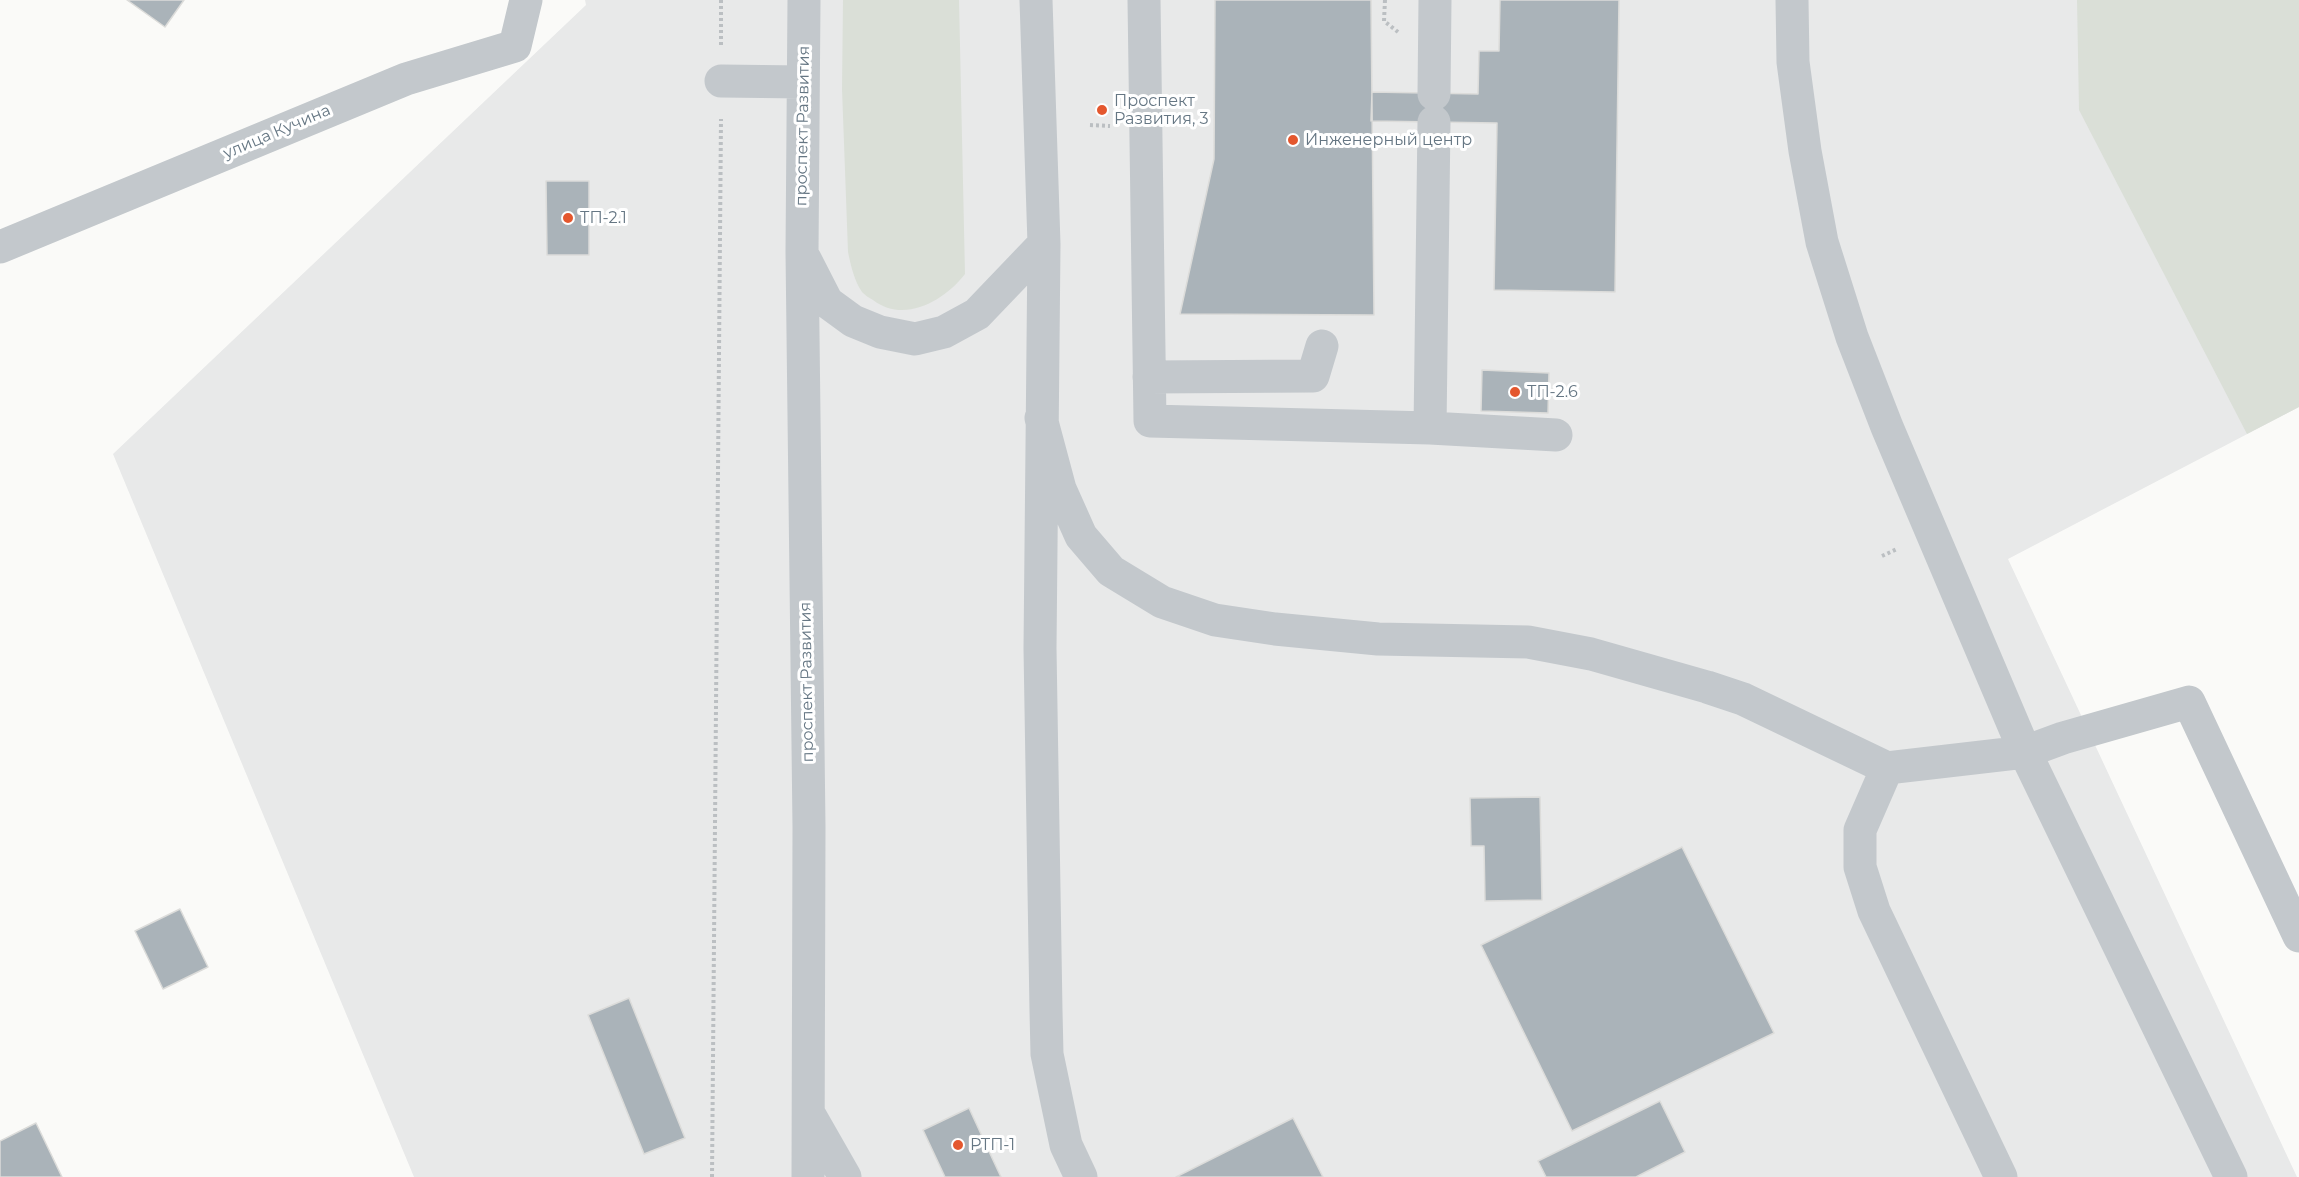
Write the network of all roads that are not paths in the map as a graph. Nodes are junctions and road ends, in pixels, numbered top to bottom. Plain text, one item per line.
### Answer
1 (526, 0) edge
2 (804, 0) edge
3 (1036, 0) edge
4 (1144, 0) edge
5 (1435, 0) edge
6 (1792, 0) edge
7 (721, 81) road end
8 (803, 82) junction
9 (1044, 244) junction
10 (0, 247) edge
11 (801, 252) junction
12 (1322, 346) dead end
13 (1149, 377) junction
14 (1041, 418) junction
15 (1430, 428) junction
16 (1556, 435) dead end
17 (2025, 752) junction
18 (1887, 768) junction
19 (2299, 936) edge
20 (808, 1112) junction
21 (808, 1177) edge
22 (845, 1177) edge
23 (1081, 1177) edge
24 (2001, 1177) edge
25 (2231, 1177) edge

1 - 10 street, улица Кучина
2 - 8 street, проспект Развития
3 - 9 street
4 - 13 street
5 - 15 street
6 - 17 street
7 - 8 street
8 - 11 street, проспект Развития
9 - 11 street, проспект Развития
9 - 14 street
11 - 20 street, проспект Развития
12 - 13 street
13 - 15 street
14 - 18 street
14 - 23 street
15 - 16 street
17 - 18 street
17 - 19 street
17 - 25 street
18 - 24 street
20 - 21 street, проспект Развития
20 - 22 street

